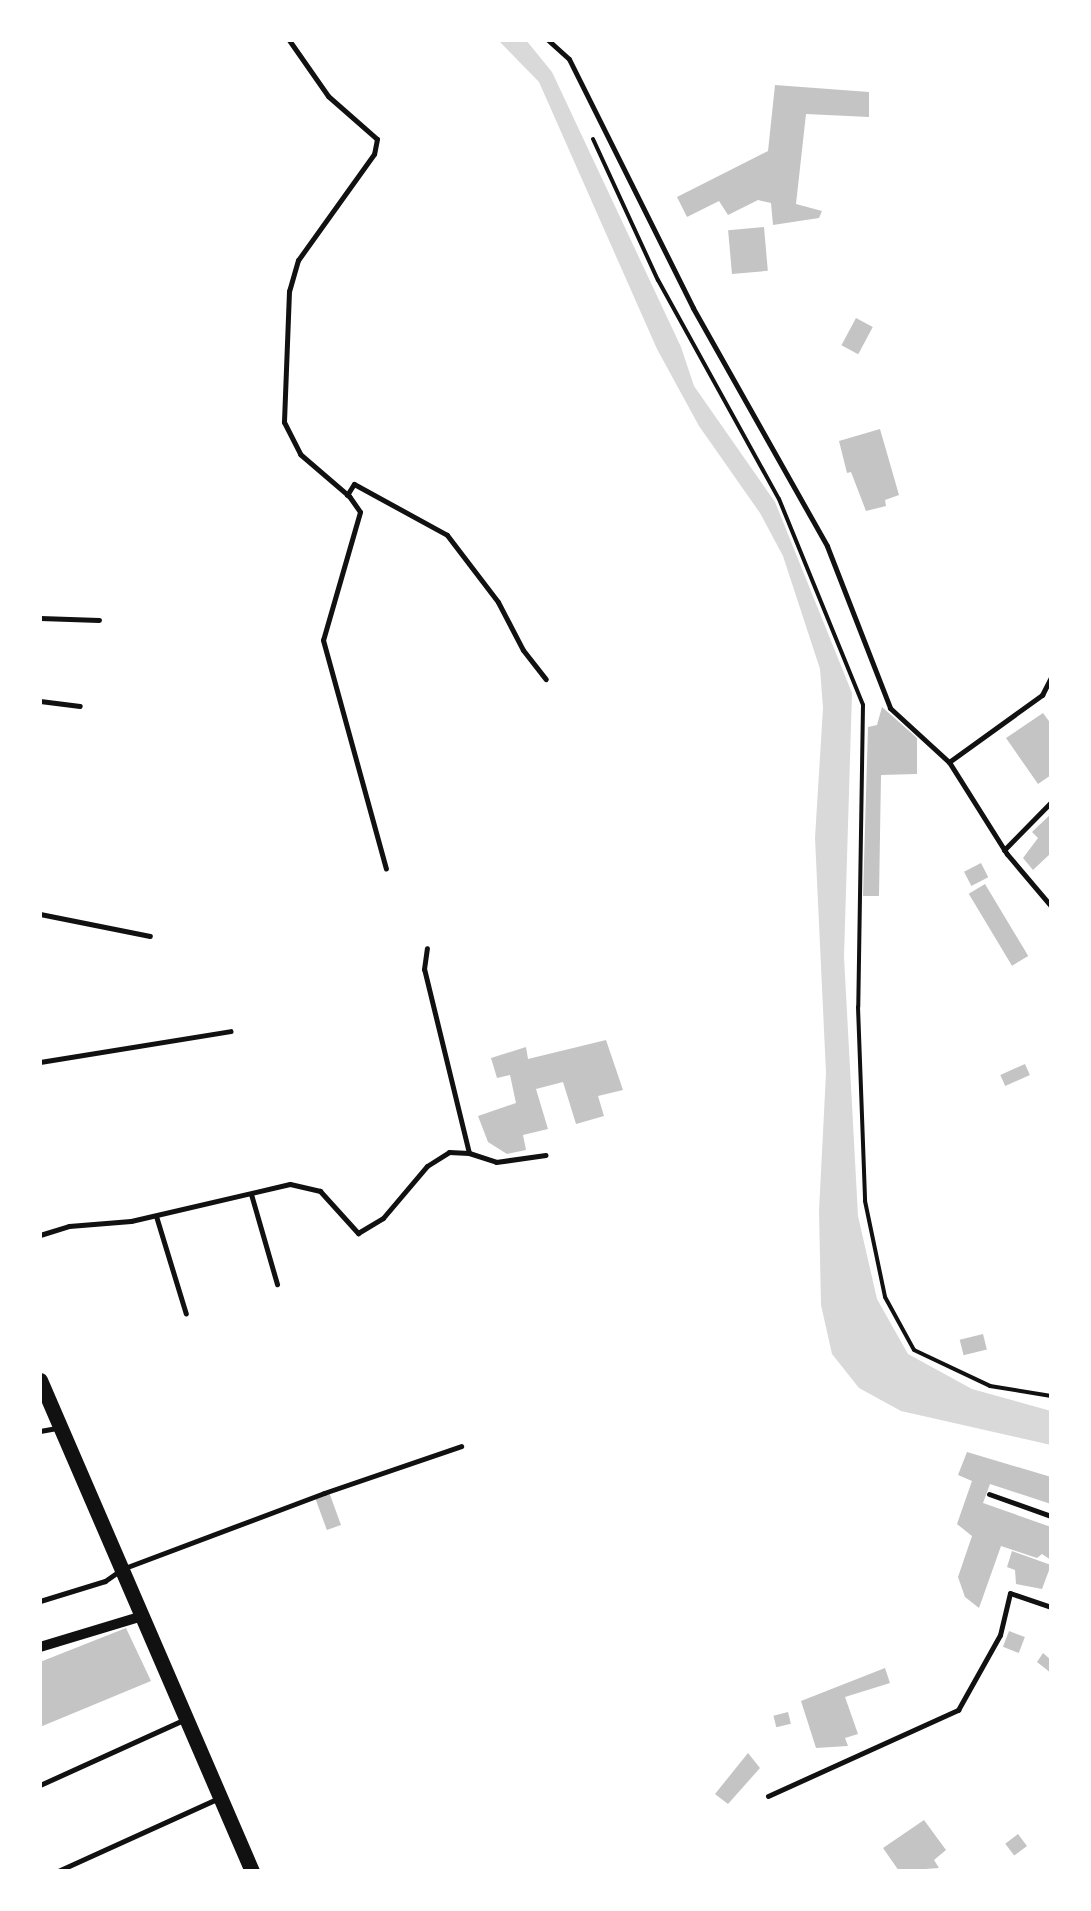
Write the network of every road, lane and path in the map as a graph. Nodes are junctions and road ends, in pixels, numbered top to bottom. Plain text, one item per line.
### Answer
1 (289, 40) edge
2 (548, 40) edge
3 (586, 123) dead end
4 (347, 495) junction
5 (40, 618) edge
6 (99, 620) dead end
7 (1051, 677) edge
8 (546, 679) dead end
9 (40, 702) edge
10 (80, 706) dead end
11 (948, 762) junction
12 (1051, 802) edge
13 (1004, 850) junction
14 (386, 868) dead end
15 (1051, 906) edge
16 (40, 914) edge
17 (150, 936) dead end
18 (427, 948) dead end
19 (232, 1032) dead end
20 (40, 1062) edge
21 (470, 1153) junction
22 (546, 1155) dead end
23 (251, 1194) junction
24 (156, 1216) junction
25 (40, 1235) edge
26 (277, 1284) dead end
27 (186, 1314) dead end
28 (40, 1380) edge
29 (1051, 1396) edge
30 (61, 1427) junction
31 (40, 1431) edge
32 (461, 1446) dead end
33 (989, 1494) dead end
34 (1051, 1516) edge
35 (122, 1569) junction
36 (40, 1601) edge
37 (1051, 1607) edge
38 (143, 1616) junction
39 (40, 1647) edge
40 (186, 1719) junction
41 (40, 1785) edge
42 (768, 1796) dead end
43 (219, 1798) junction
44 (58, 1871) edge
45 (252, 1871) edge

1 - 4 lane
2 - 11 lane
3 - 29 path
4 - 8 lane
4 - 14 lane
5 - 6 lane
7 - 11 lane
9 - 10 lane
11 - 13 lane
12 - 13 lane
13 - 15 lane
16 - 17 lane
18 - 21 lane
19 - 20 lane
21 - 22 lane
21 - 23 lane
23 - 24 lane
23 - 26 lane
24 - 25 lane
24 - 27 lane
28 - 30 main road
30 - 31 lane
30 - 35 main road
32 - 35 lane
33 - 34 lane
35 - 36 lane
35 - 38 main road
37 - 42 lane
38 - 39 street
38 - 40 main road
40 - 41 lane
40 - 43 main road
43 - 44 lane
43 - 45 main road

